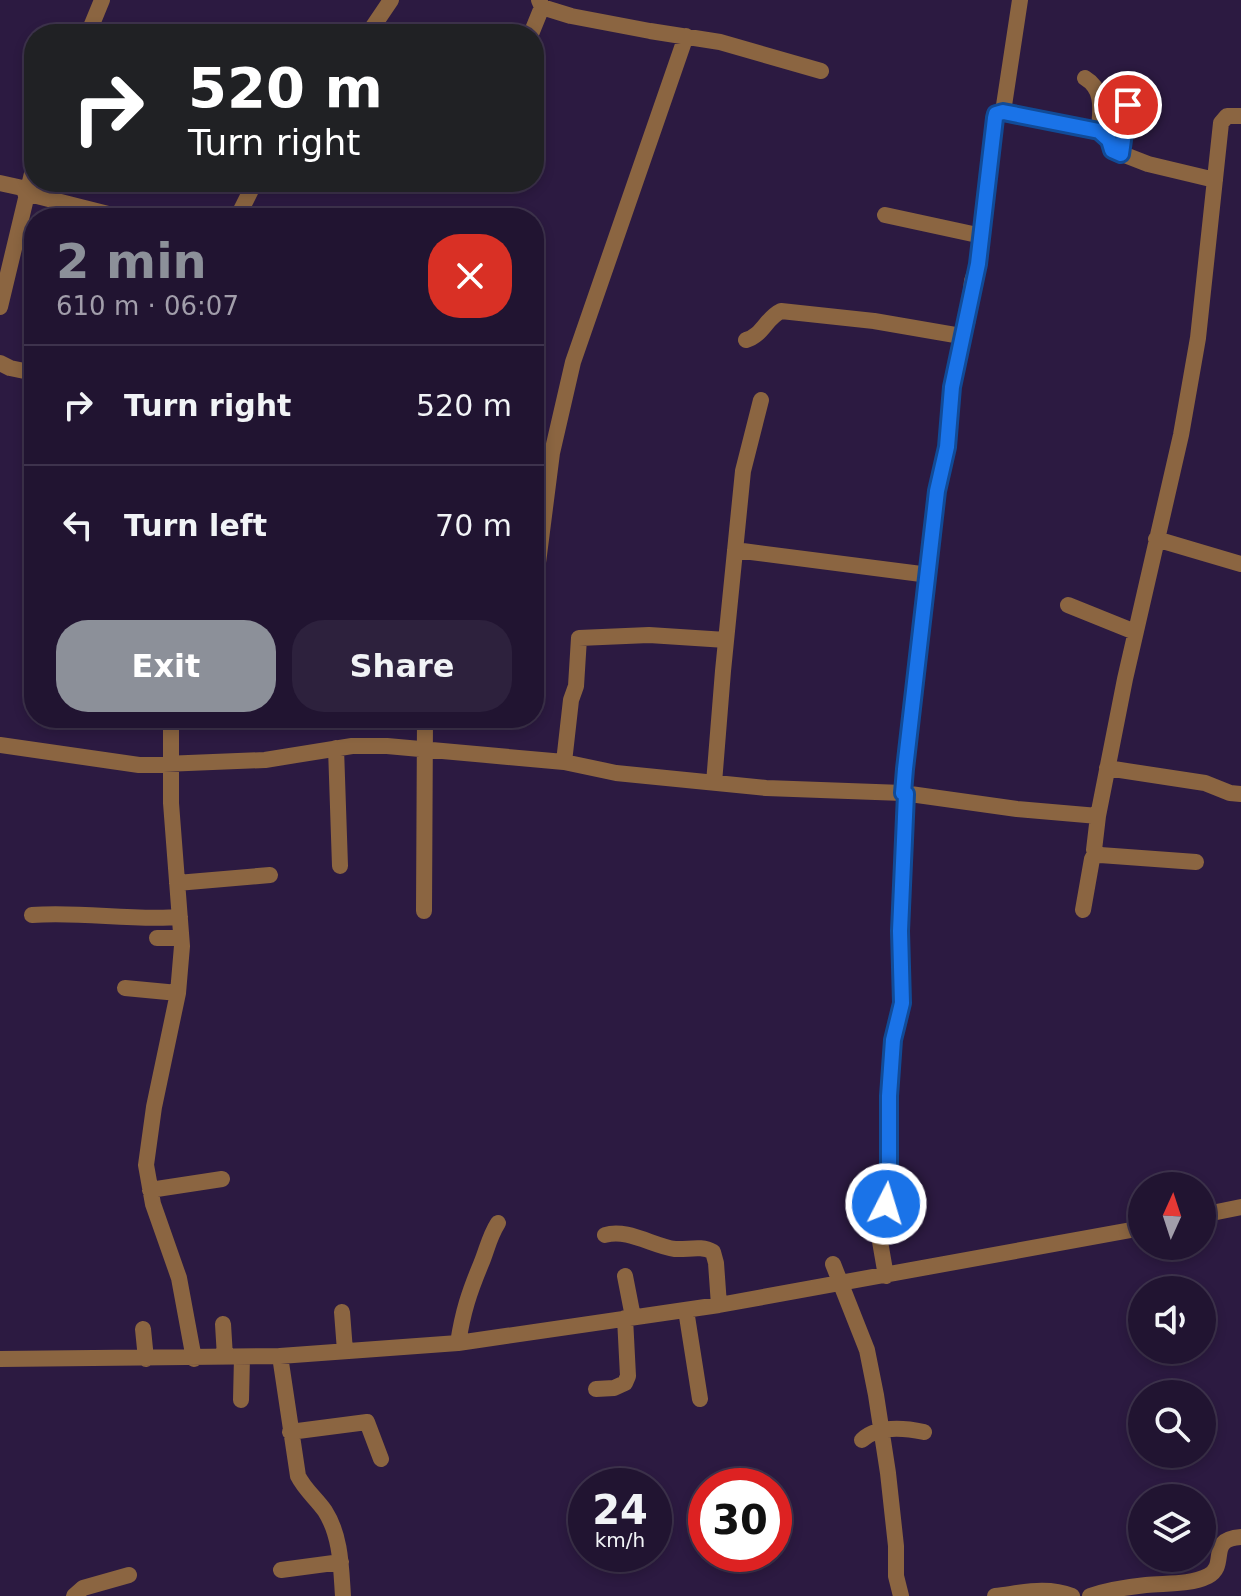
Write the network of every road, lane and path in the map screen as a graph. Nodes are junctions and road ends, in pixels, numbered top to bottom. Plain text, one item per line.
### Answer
1 (102, 0) edge
2 (391, 0) edge
3 (1020, 0) edge
4 (541, 4) edge
5 (92, 24) edge
6 (375, 24) edge
7 (534, 24) edge
8 (686, 36) junction
9 (821, 71) dead end
10 (1085, 78) dead end
11 (1128, 105) dead end
12 (1003, 112) junction
13 (1241, 116) edge
14 (1099, 131) junction
15 (1121, 154) junction
16 (1215, 180) junction
17 (0, 183) edge
18 (24, 190) edge
19 (26, 192) edge
20 (30, 192) edge
21 (88, 208) edge
22 (885, 215) dead end
23 (982, 236) junction
24 (0, 307) edge
25 (961, 336) junction
26 (746, 340) dead end
27 (0, 363) edge
28 (24, 371) edge
29 (761, 400) dead end
30 (544, 510) edge
31 (1156, 539) junction
32 (735, 550) junction
33 (1241, 564) edge
34 (929, 575) junction
35 (1068, 605) dead end
36 (1135, 632) junction
37 (726, 640) junction
38 (171, 728) edge
39 (424, 734) edge
40 (0, 745) edge
41 (336, 748) junction
42 (564, 758) junction
43 (170, 764) junction
44 (1107, 768) junction
45 (715, 774) junction
46 (904, 791) junction
47 (1241, 794) edge
48 (1098, 816) junction
49 (1095, 853) junction
50 (1196, 862) dead end
51 (340, 866) dead end
52 (270, 875) dead end
53 (177, 883) junction
54 (1083, 910) dead end
55 (424, 911) dead end
56 (32, 915) dead end
57 (170, 918) junction
58 (125, 988) dead end
59 (175, 992) junction
60 (222, 1179) dead end
61 (150, 1190) junction
62 (1241, 1207) edge
63 (1216, 1212) edge
64 (498, 1223) dead end
65 (1128, 1231) edge
66 (605, 1235) dead end
67 (833, 1264) dead end
68 (625, 1276) dead end
69 (886, 1276) junction
70 (843, 1296) junction
71 (719, 1305) junction
72 (342, 1312) dead end
73 (688, 1319) junction
74 (223, 1324) dead end
75 (627, 1325) junction
76 (143, 1329) dead end
77 (458, 1343) junction
78 (345, 1351) junction
79 (0, 1359) edge
80 (146, 1359) junction
81 (194, 1359) junction
82 (237, 1365) junction
83 (281, 1369) junction
84 (596, 1389) dead end
85 (700, 1399) dead end
86 (241, 1400) dead end
87 (882, 1431) junction
88 (290, 1432) junction
89 (924, 1432) dead end
90 (862, 1440) dead end
91 (381, 1459) dead end
92 (1241, 1537) edge
93 (338, 1562) junction
94 (281, 1570) dead end
95 (129, 1575) dead end
96 (74, 1596) edge
97 (343, 1596) edge
98 (901, 1596) edge
99 (995, 1596) edge
100 (1072, 1596) edge
101 (1090, 1596) edge

1 - 5 street
2 - 6 street
3 - 12 street
4 - 7 street
4 - 8 street
8 - 9 street
8 - 30 street
10 - 14 street
11 - 15 street
12 - 14 street
12 - 23 street
13 - 16 street
14 - 15 street
15 - 16 street
16 - 31 street
17 - 18 street
19 - 24 street
20 - 21 street
22 - 23 street
23 - 25 street
25 - 26 street
25 - 34 street
27 - 28 street
29 - 32 street
31 - 33 street
31 - 36 street
32 - 34 street
32 - 37 street
34 - 46 street
35 - 36 street
36 - 44 street
37 - 42 street
37 - 45 street
38 - 43 street
39 - 41 street
39 - 42 street
39 - 55 street
40 - 43 street
41 - 43 street
41 - 51 street
42 - 45 street
43 - 53 street
44 - 47 street
44 - 48 street
45 - 46 street
46 - 48 street
46 - 69 street
48 - 49 street
49 - 50 street
49 - 54 street
52 - 53 street
53 - 57 street
56 - 57 street
57 - 59 street
58 - 59 street
59 - 61 street
60 - 61 street
61 - 81 street
62 - 63 street
64 - 77 street
65 - 69 street
66 - 71 street
67 - 70 street
68 - 75 street
69 - 70 street
70 - 71 street
70 - 87 street
71 - 73 street
72 - 78 street
73 - 75 street
73 - 85 street
74 - 82 street
75 - 77 street
75 - 84 street
76 - 80 street
77 - 78 street
78 - 83 street
79 - 80 street
80 - 81 street
81 - 82 street
82 - 83 street
82 - 86 street
83 - 88 street
87 - 89 street
87 - 90 street
87 - 98 street
88 - 91 street
88 - 93 street
92 - 101 street
93 - 94 street
93 - 97 street
95 - 96 street
99 - 100 street

